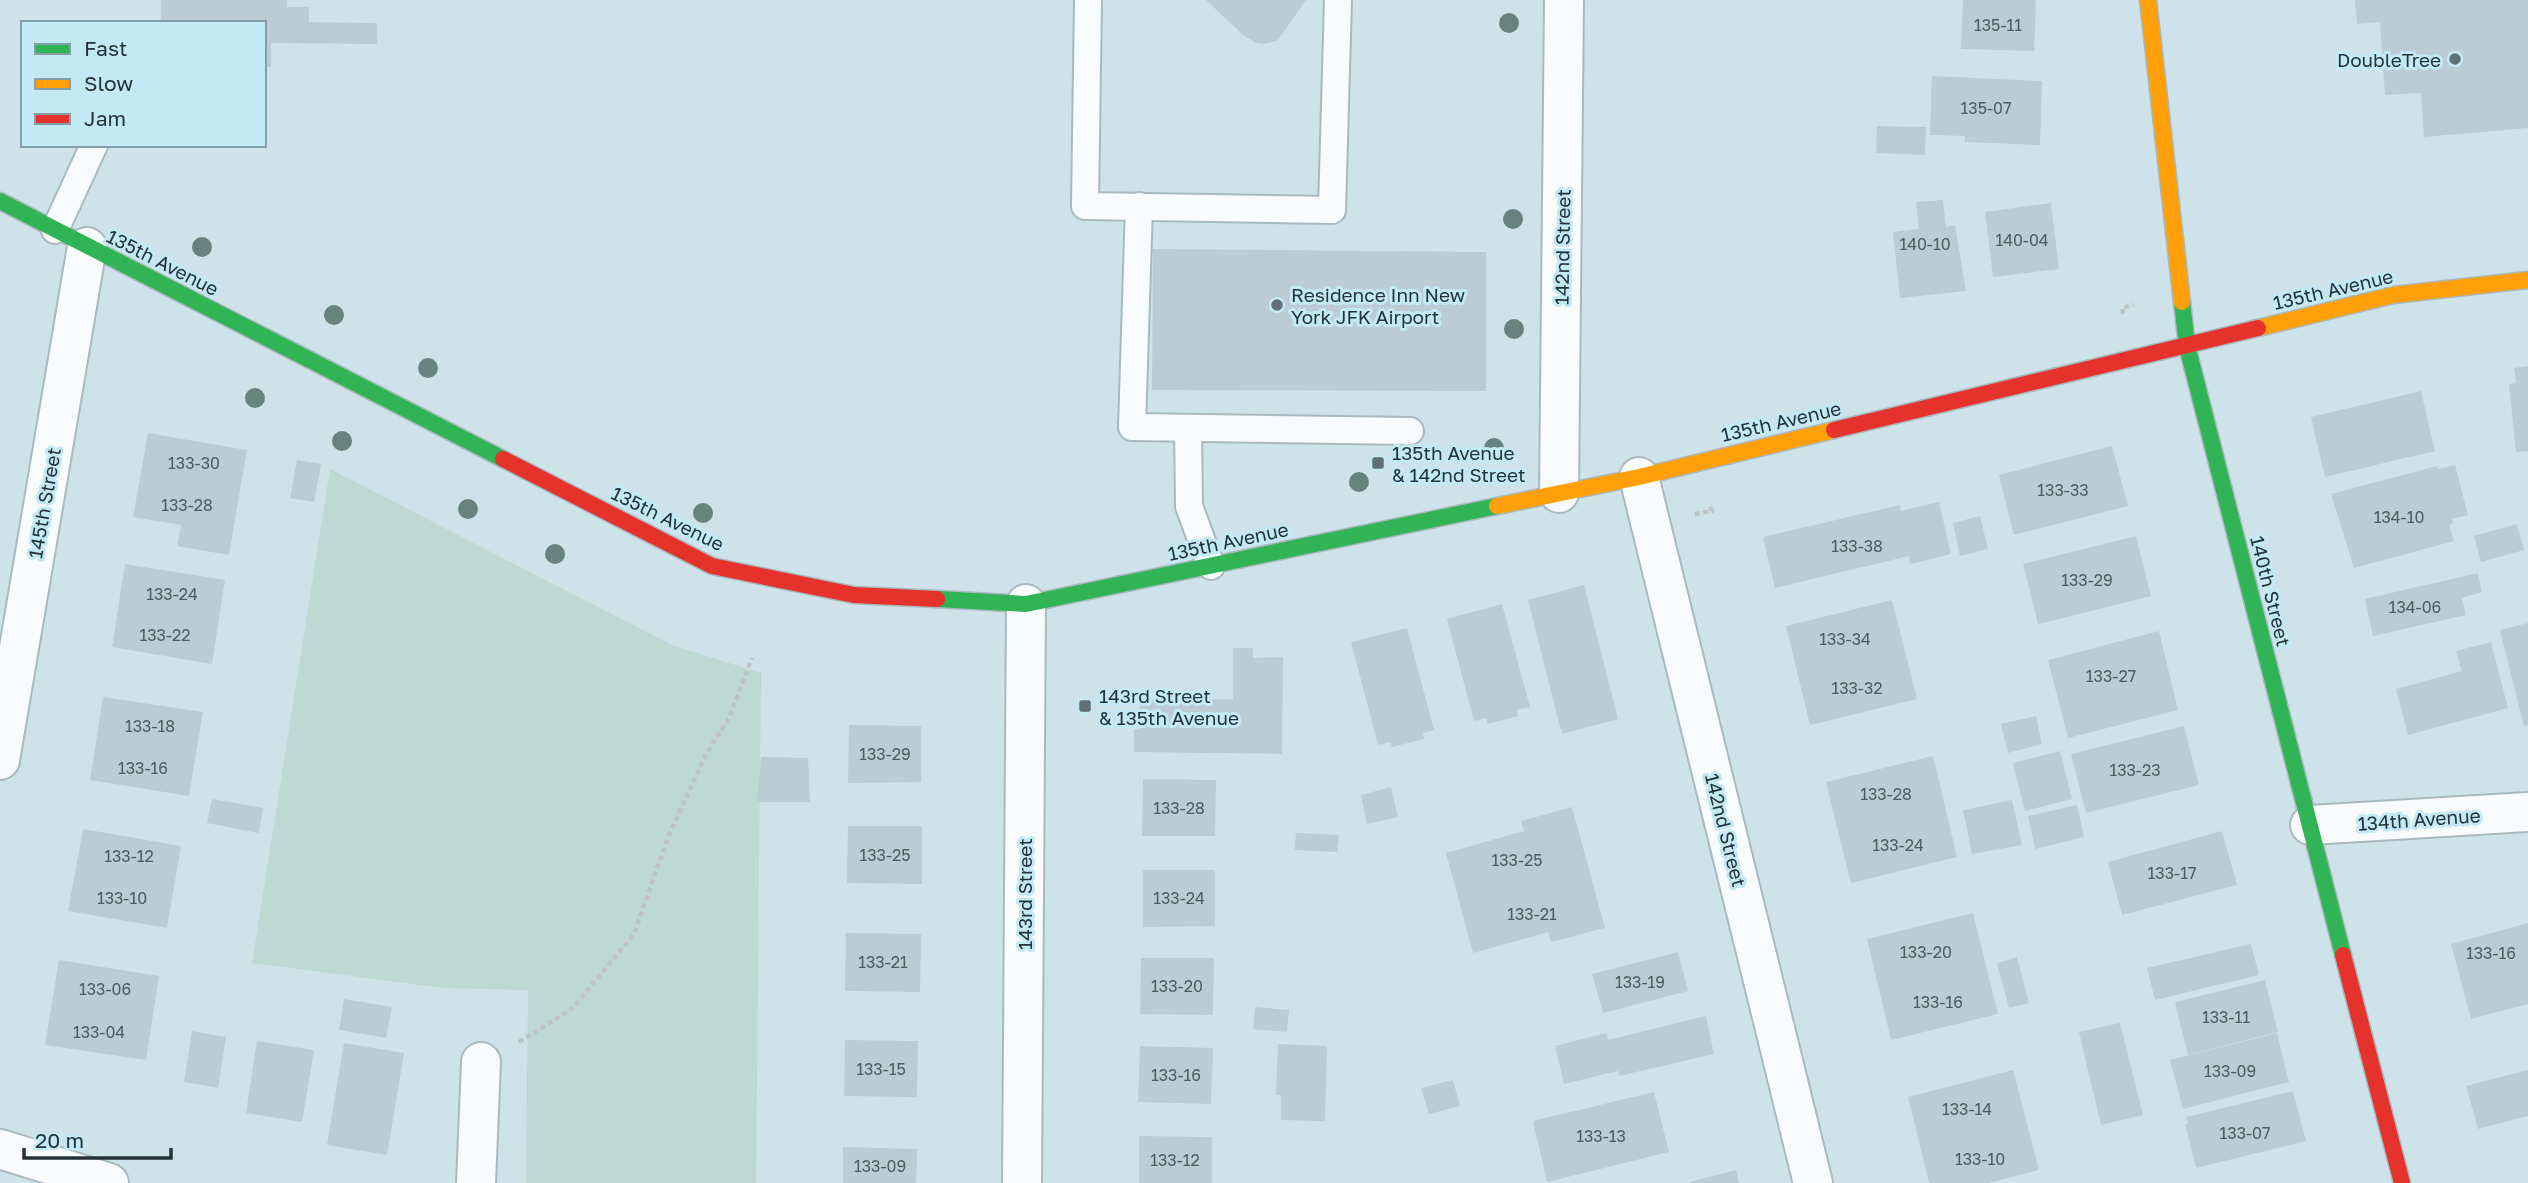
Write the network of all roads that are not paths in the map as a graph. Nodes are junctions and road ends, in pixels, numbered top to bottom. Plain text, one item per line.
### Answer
1 (1088, 0) edge
2 (1338, 0) edge
3 (1564, 0) edge
4 (2148, 0) edge
5 (94, 147) edge
6 (0, 201) edge
7 (1139, 206) junction
8 (71, 239) junction
9 (2528, 280) edge
10 (2187, 346) junction
11 (1188, 429) junction
12 (1410, 431) dead end
13 (1639, 477) junction
14 (1559, 493) junction
15 (1211, 566) junction
16 (1026, 604) junction
17 (0, 760) edge
18 (2528, 812) edge
19 (2310, 825) junction
20 (481, 1062) dead end
21 (0, 1149) edge
22 (109, 1183) edge
23 (476, 1183) edge
24 (1022, 1183) edge
25 (1813, 1183) edge
26 (2402, 1183) edge

1 - 7 lane
2 - 7 lane
3 - 14 street, 142nd Street
4 - 10 street, 140th Street
5 - 8 lane
6 - 8 street, 135th Avenue
7 - 11 lane
8 - 16 street, 135th Avenue
8 - 17 street, 145th Street
9 - 10 street, 135th Avenue
10 - 13 street, 135th Avenue
10 - 19 street, 140th Street
11 - 12 lane
11 - 15 lane
13 - 14 street, 135th Avenue
13 - 25 street, 142nd Street
14 - 15 street, 135th Avenue
15 - 16 street, 135th Avenue
16 - 24 street, 143rd Street
18 - 19 street, 134th Avenue
19 - 26 street, 140th Street
20 - 23 street
21 - 22 street

